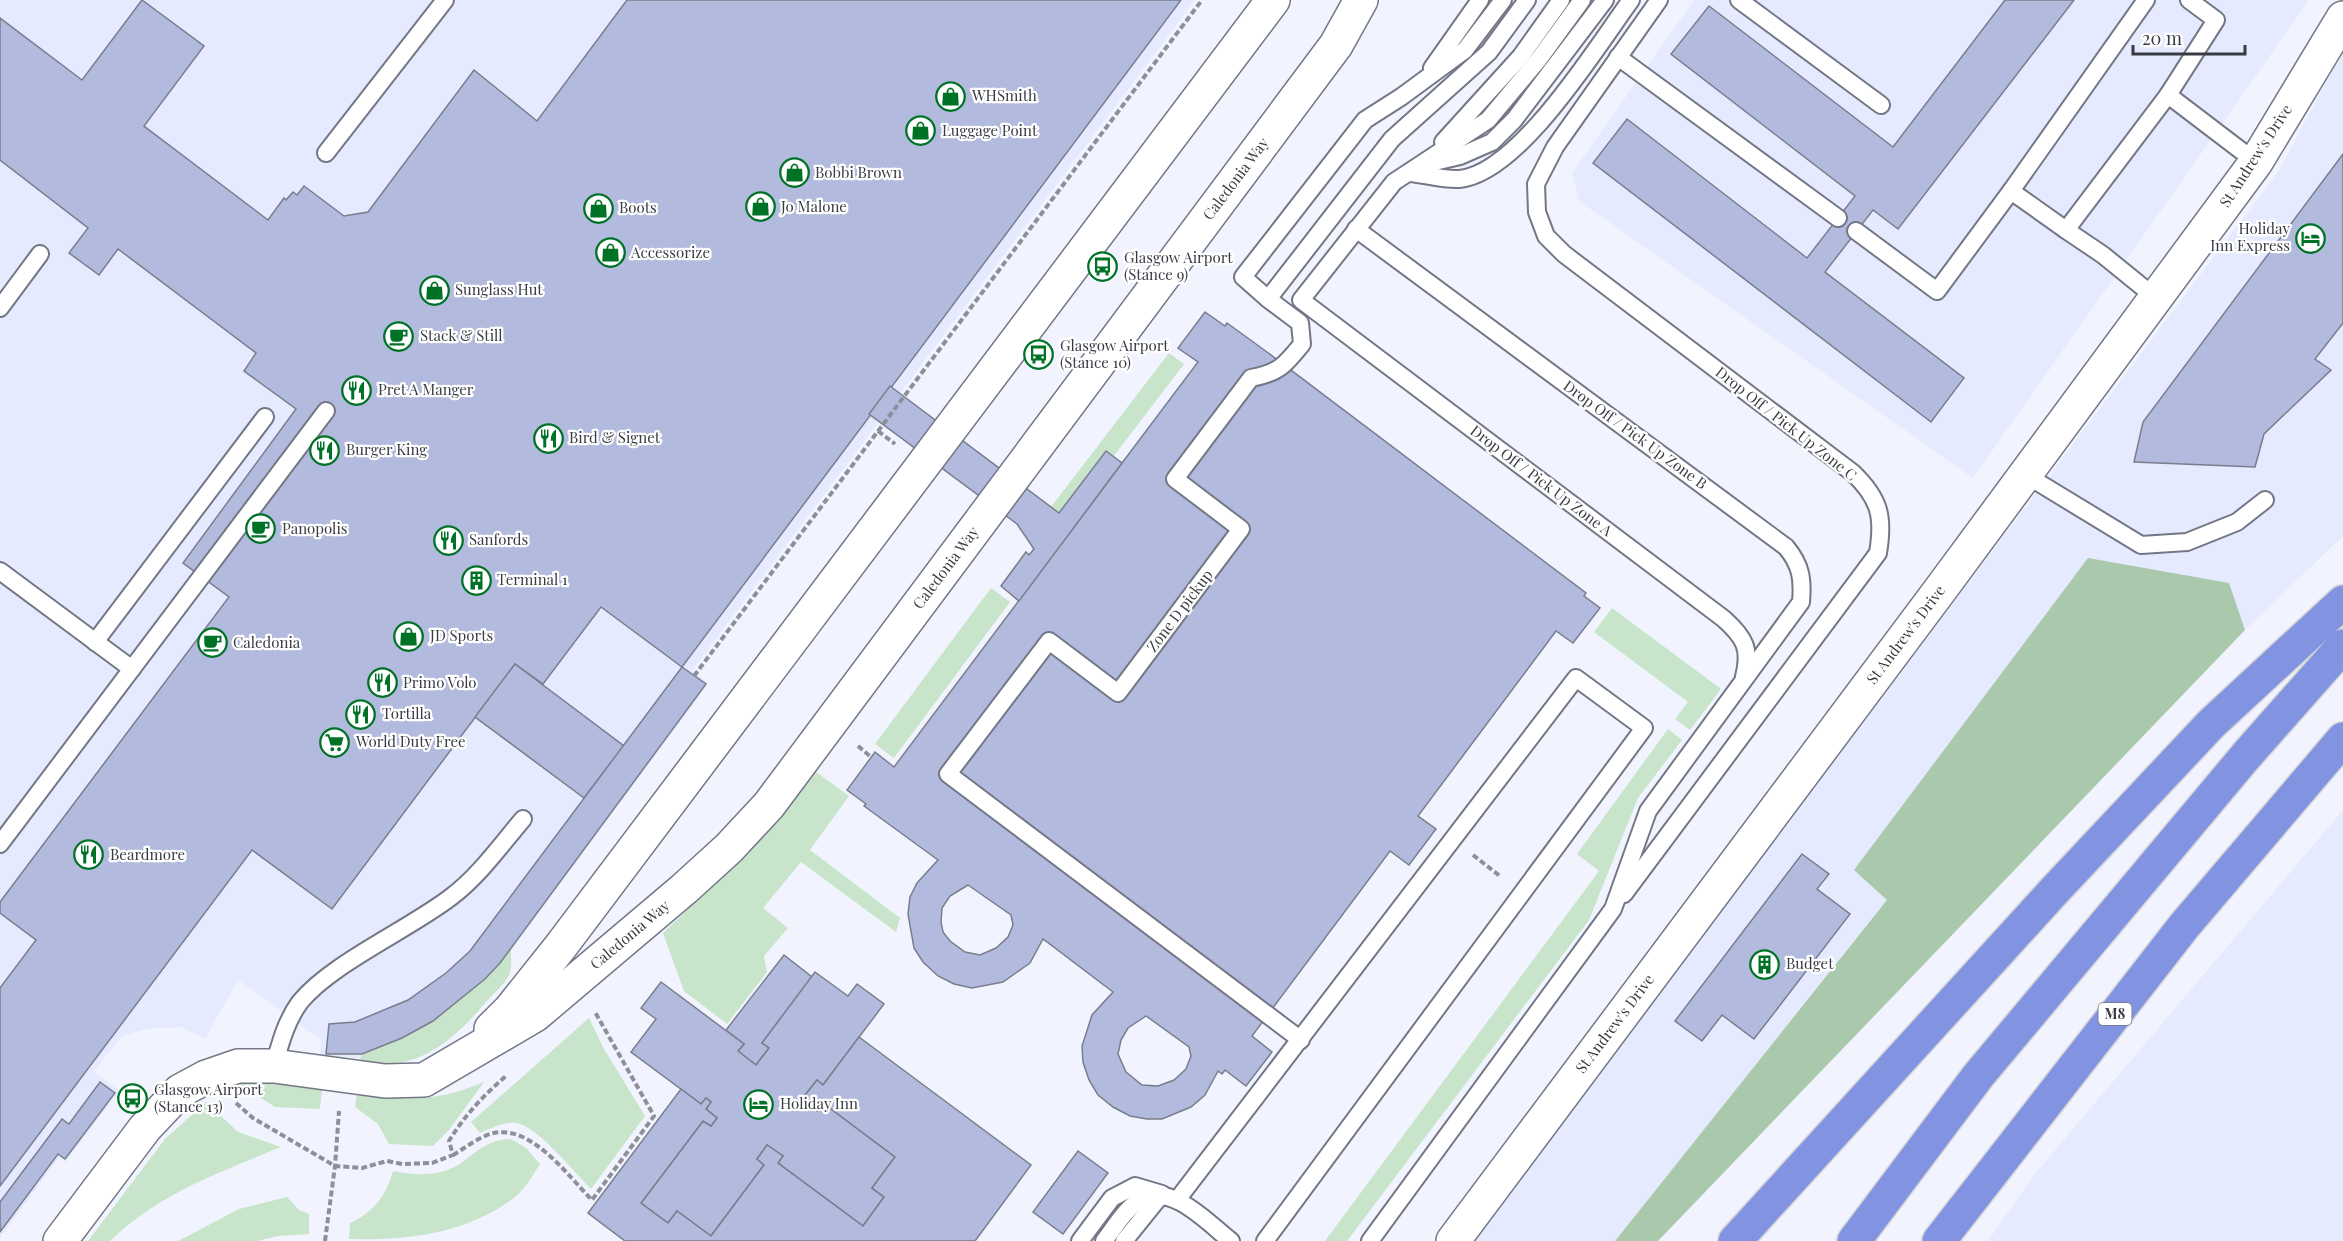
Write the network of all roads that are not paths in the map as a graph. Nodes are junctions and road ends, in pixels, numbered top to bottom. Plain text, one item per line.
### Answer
1 (445, 0) edge
2 (1273, 0) edge
3 (1360, 0) edge
4 (1480, 0) edge
5 (1503, 0) edge
6 (1527, 0) edge
7 (1561, 0) edge
8 (1582, 0) edge
9 (1605, 0) edge
10 (1631, 0) edge
11 (1659, 0) edge
12 (1739, 0) edge
13 (2146, 0) edge
14 (2189, 0) edge
15 (2343, 18) edge
16 (1618, 57) junction
17 (1423, 80) junction
18 (2168, 95) junction
19 (1881, 105) dead end
20 (326, 153) dead end
21 (2256, 162) junction
22 (1416, 168) junction
23 (2011, 191) junction
24 (1838, 218) dead end
25 (1356, 229) junction
26 (2066, 230) junction
27 (1856, 231) dead end
28 (40, 254) dead end
29 (2156, 298) junction
30 (1268, 299) junction
31 (0, 308) edge
32 (326, 411) dead end
33 (265, 417) dead end
34 (2026, 475) junction
35 (2265, 500) dead end
36 (0, 571) edge
37 (2343, 602) edge
38 (95, 642) junction
39 (2343, 646) edge
40 (132, 669) junction
41 (1743, 681) junction
42 (2343, 738) edge
43 (523, 819) dead end
44 (0, 844) edge
45 (1613, 909) junction
46 (1301, 1040) junction
47 (454, 1063) junction
48 (274, 1066) junction
49 (1169, 1197) junction
50 (1208, 1234) edge
51 (60, 1241) edge
52 (1080, 1241) edge
53 (1104, 1241) edge
54 (1124, 1241) edge
55 (1231, 1241) edge
56 (1265, 1241) edge
57 (1370, 1241) edge
58 (1453, 1241) edge
59 (1735, 1241) edge
60 (1854, 1241) edge
61 (1939, 1241) edge

1 - 20 lane
2 - 47 street, Caledonia Way
3 - 47 street, Caledonia Way
4 - 17 lane
5 - 17 lane
6 - 30 lane
7 - 22 lane
8 - 22 lane
9 - 22 lane
10 - 22 lane
11 - 16 lane, Drop Off / Pick Up Zone C
12 - 19 lane
13 - 23 lane
14 - 18 lane
15 - 21 street, St Andrew's Drive
16 - 24 lane
16 - 45 lane, Drop Off / Pick Up Zone C
17 - 30 lane
18 - 21 lane
18 - 26 lane
21 - 29 street, St Andrew's Drive
22 - 25 lane
23 - 26 lane
23 - 27 lane
25 - 41 lane, Drop Off / Pick Up Zone A
25 - 41 lane, Drop Off / Pick Up Zone B
26 - 29 lane
28 - 31 lane
29 - 34 street, St Andrew's Drive
30 - 46 lane, Zone D pickup
32 - 40 lane
33 - 38 lane
34 - 35 lane
34 - 58 street, St Andrew's Drive
36 - 38 lane
37 - 59 highway
38 - 40 lane
39 - 60 highway
40 - 44 lane
41 - 45 lane, Drop Off / Pick Up Zone B
42 - 61 highway, M8
43 - 48 lane
45 - 57 lane, Drop Off / Pick Up Zone C
46 - 49 lane
46 - 56 lane
47 - 48 street, Caledonia Way
48 - 51 street, Caledonia Way
49 - 50 lane
49 - 52 lane
49 - 53 lane
49 - 54 lane
50 - 55 lane

